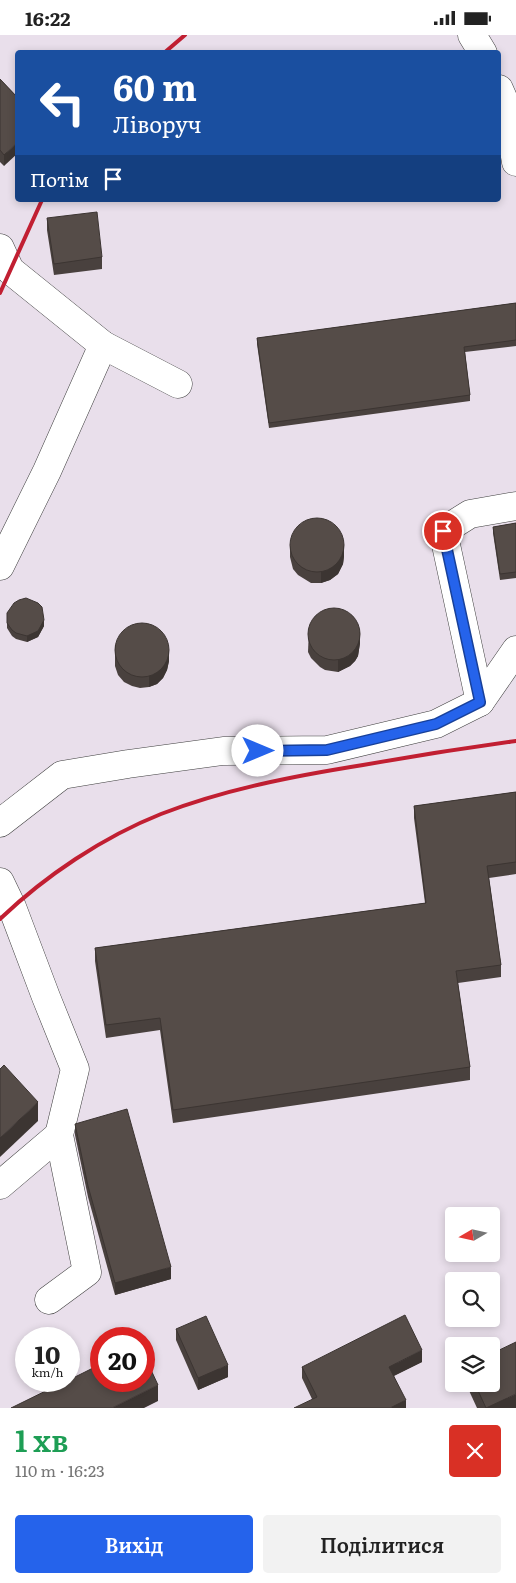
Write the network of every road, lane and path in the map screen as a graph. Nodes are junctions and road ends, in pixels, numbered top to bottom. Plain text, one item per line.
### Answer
1 (472, 35) edge
2 (481, 50) edge
3 (501, 94) edge
4 (516, 162) edge
5 (0, 248) edge
6 (103, 345) junction
7 (178, 384) dead end
8 (516, 506) edge
9 (0, 565) edge
10 (516, 650) edge
11 (480, 702) junction
12 (0, 823) edge
13 (0, 882) edge
14 (58, 1135) junction
15 (0, 1185) edge
16 (49, 1300) dead end

1 - 2 lane
3 - 4 lane
5 - 6 lane
6 - 7 lane
6 - 9 lane
8 - 11 lane
10 - 11 lane
11 - 12 lane
13 - 14 lane
14 - 15 lane
14 - 16 lane

